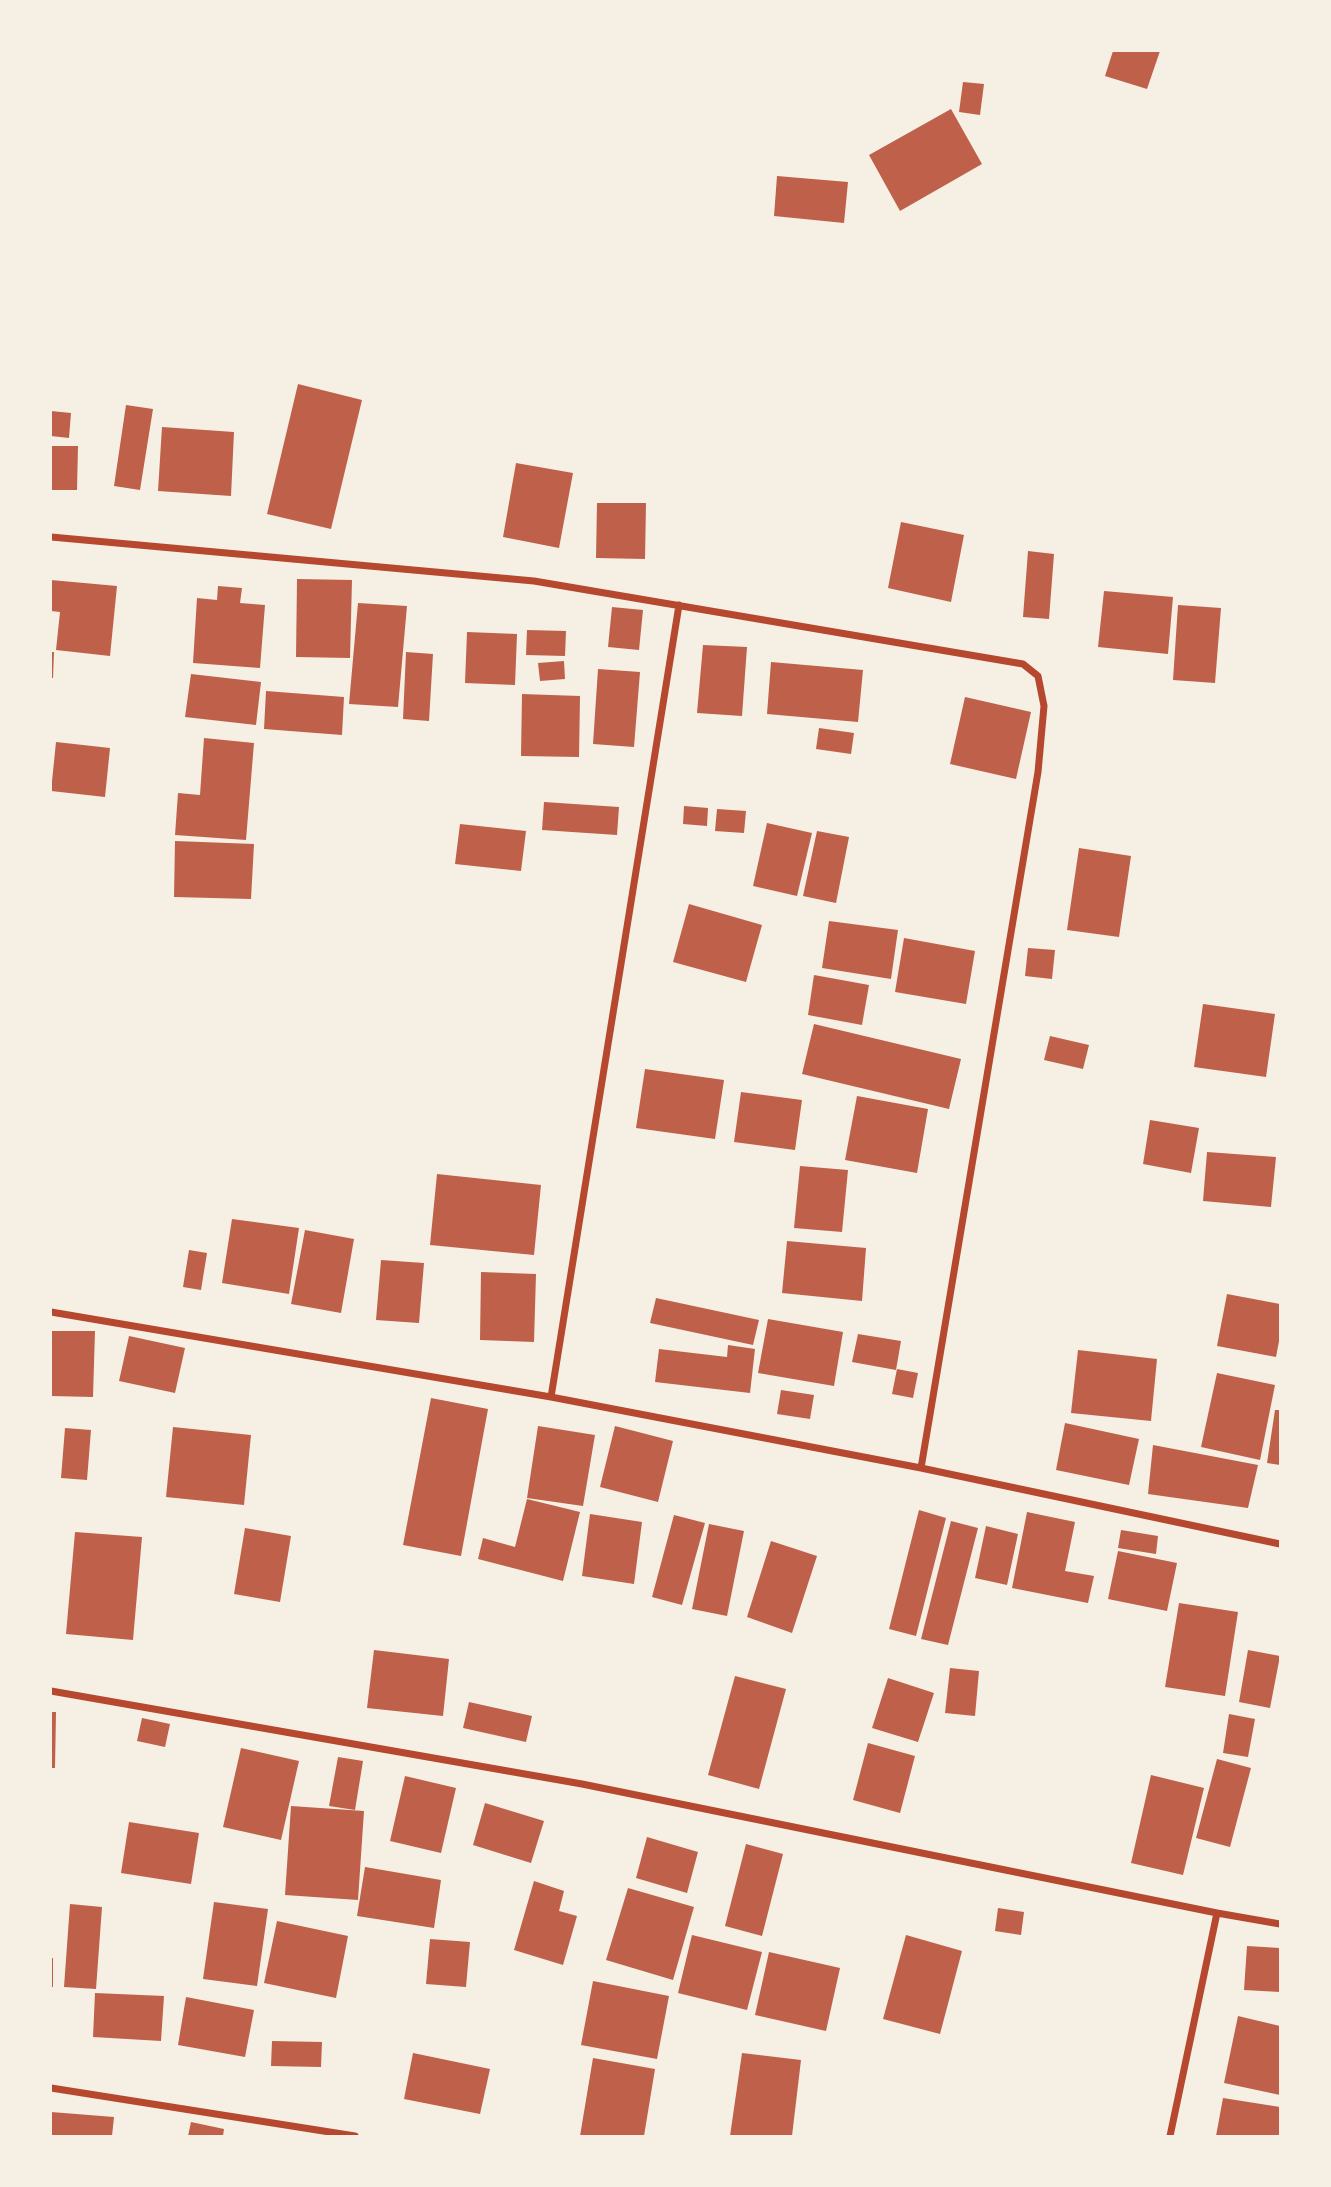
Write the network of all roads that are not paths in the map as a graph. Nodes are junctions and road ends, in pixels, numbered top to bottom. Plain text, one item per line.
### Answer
1 (51, 537) edge
2 (679, 605) junction
3 (51, 1312) edge
4 (551, 1397) junction
5 (921, 1468) junction
6 (1280, 1544) edge
7 (51, 1691) edge
8 (1216, 1913) junction
9 (1280, 1924) edge
10 (51, 2088) edge
11 (355, 2136) edge
12 (1170, 2136) edge

1 - 2 street
2 - 4 street
2 - 5 street
3 - 4 street
4 - 5 street
5 - 6 street
7 - 8 street
8 - 9 street
8 - 12 street
10 - 11 street

